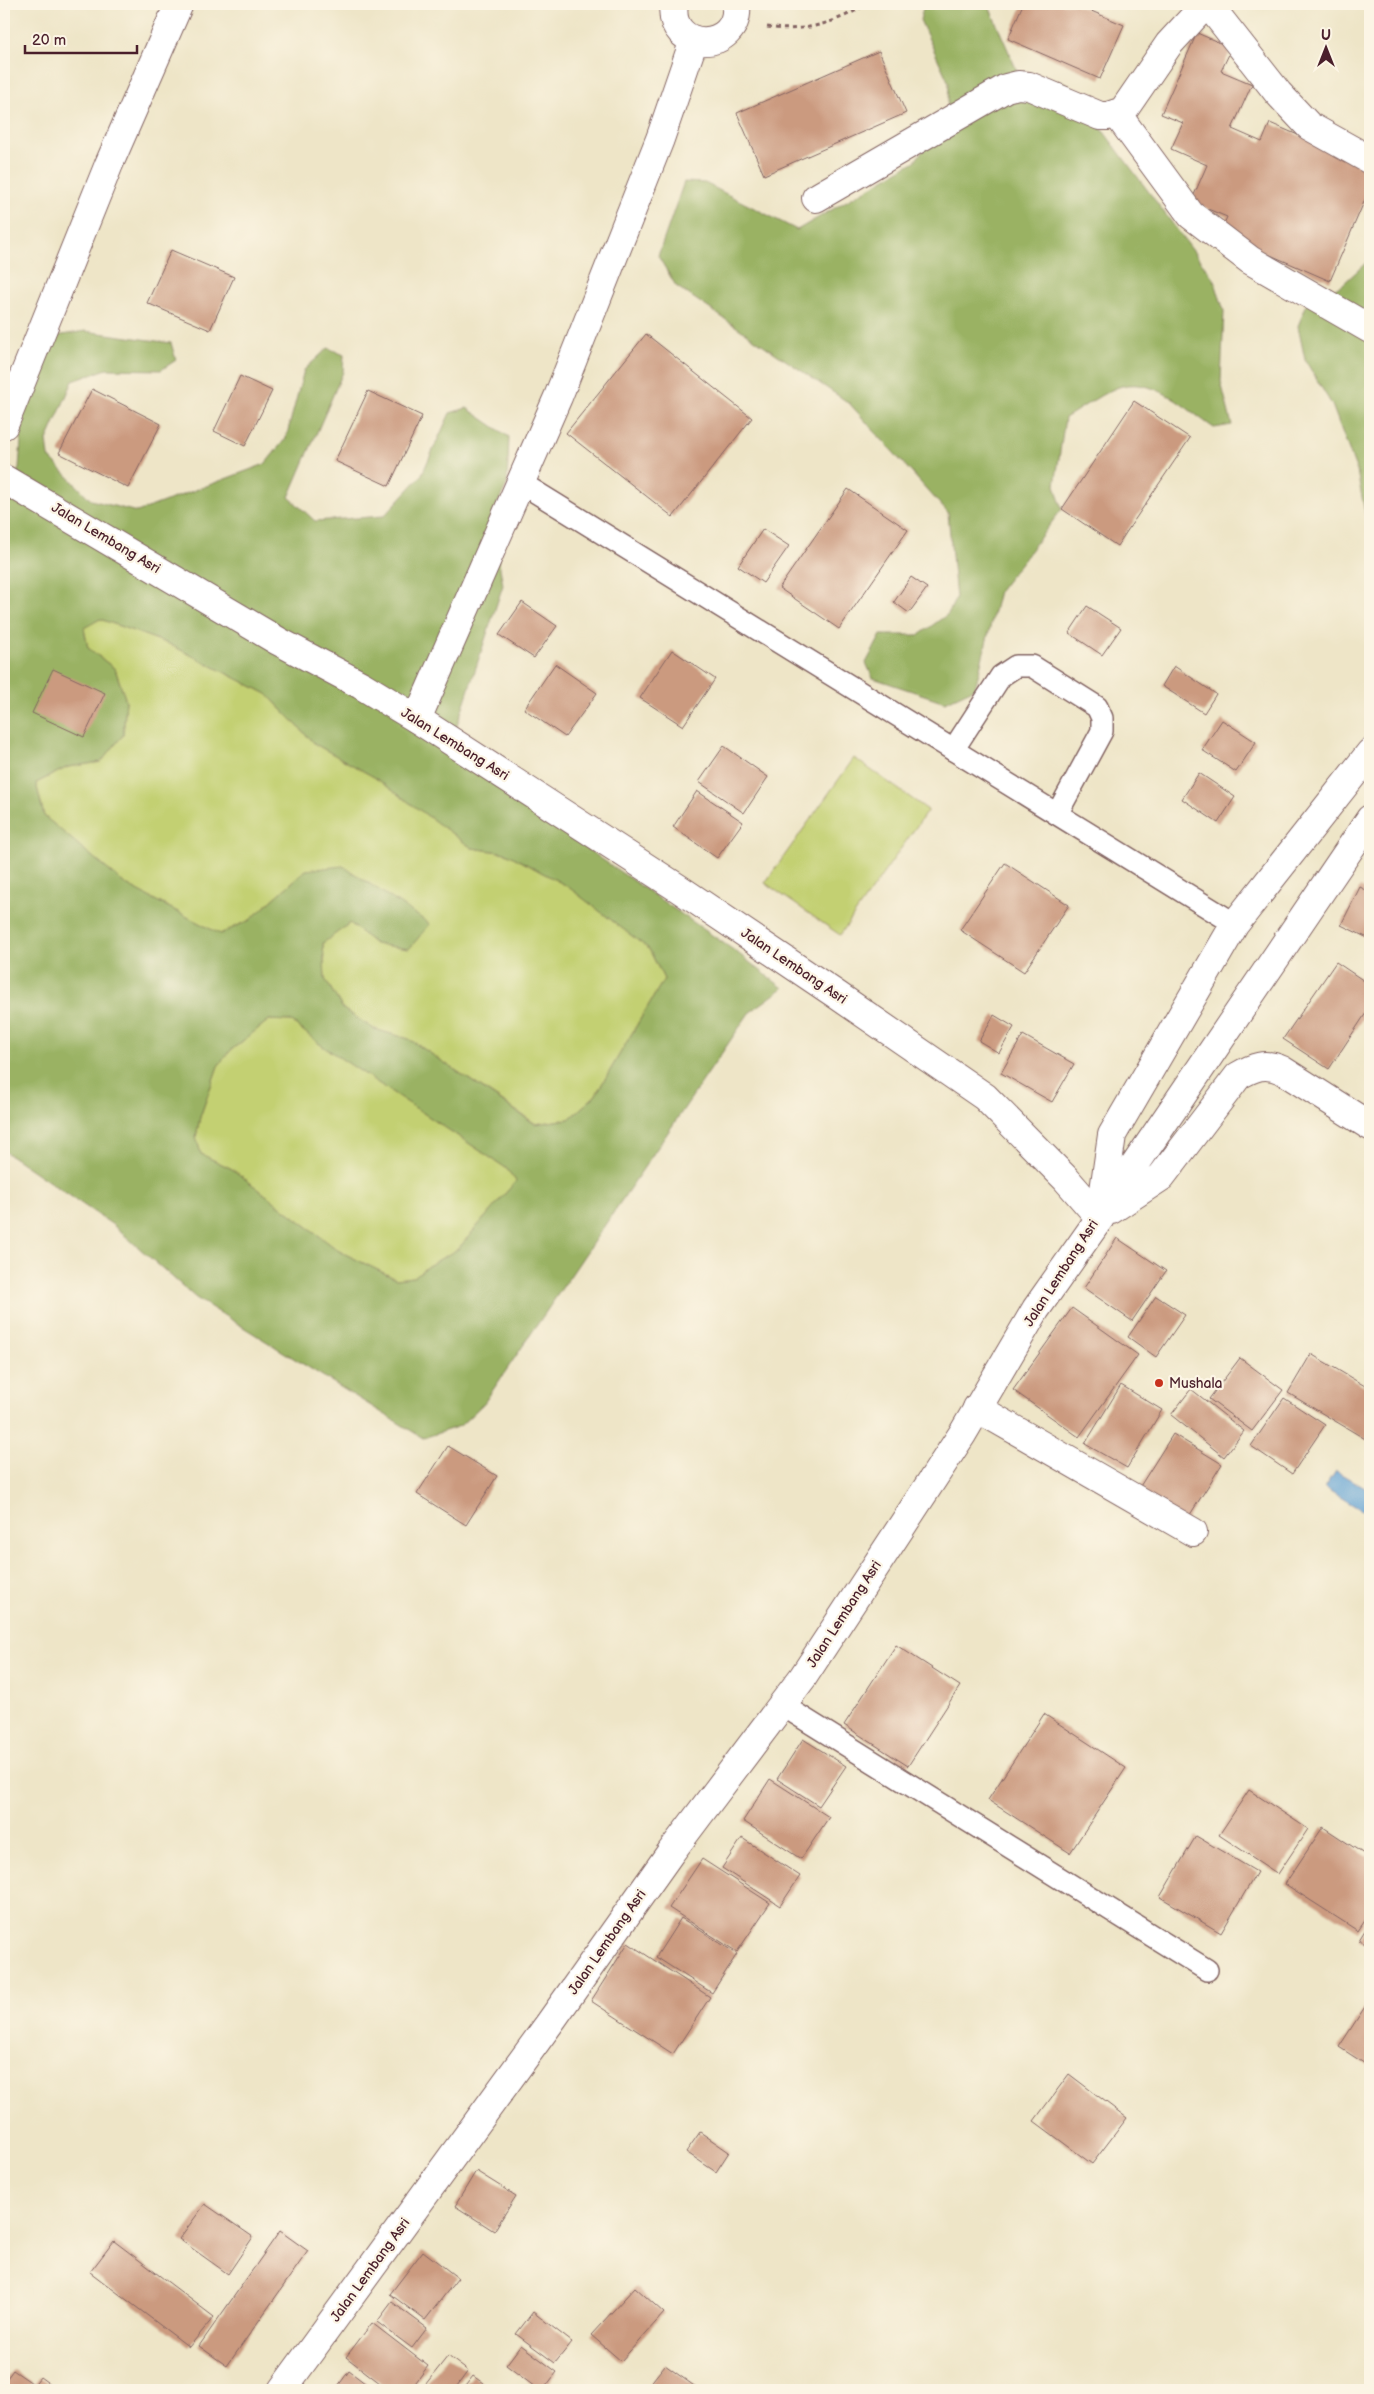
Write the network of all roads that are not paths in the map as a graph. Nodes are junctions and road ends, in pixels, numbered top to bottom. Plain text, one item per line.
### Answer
1 (179, 4) edge
2 (674, 4) edge
3 (1207, 4) edge
4 (735, 13) edge
5 (694, 40) junction
6 (1116, 114) junction
7 (1370, 160) edge
8 (816, 198) dead end
9 (1370, 329) edge
10 (4, 425) edge
11 (4, 479) edge
12 (521, 483) junction
13 (417, 719) junction
14 (953, 750) junction
15 (1370, 753) edge
16 (1057, 814) junction
17 (1370, 820) edge
18 (1236, 924) junction
19 (1370, 1126) edge
20 (1100, 1218) junction
21 (977, 1408) junction
22 (1192, 1532) dead end
23 (782, 1705) junction
24 (1207, 1970) dead end
25 (282, 2390) edge

1 - 10 street
2 - 5 street
3 - 6 street
3 - 7 street
4 - 5 street
5 - 12 street
6 - 8 street
6 - 9 street
11 - 13 street, Jalan Lembang Asri
12 - 13 street
12 - 14 lane
13 - 20 street, Jalan Lembang Asri
14 - 16 lane
14 - 16 lane
15 - 18 street
16 - 18 lane
17 - 20 street
18 - 20 street
19 - 20 street
20 - 21 street, Jalan Lembang Asri
21 - 22 street
21 - 23 street, Jalan Lembang Asri
23 - 24 lane
23 - 25 street, Jalan Lembang Asri

